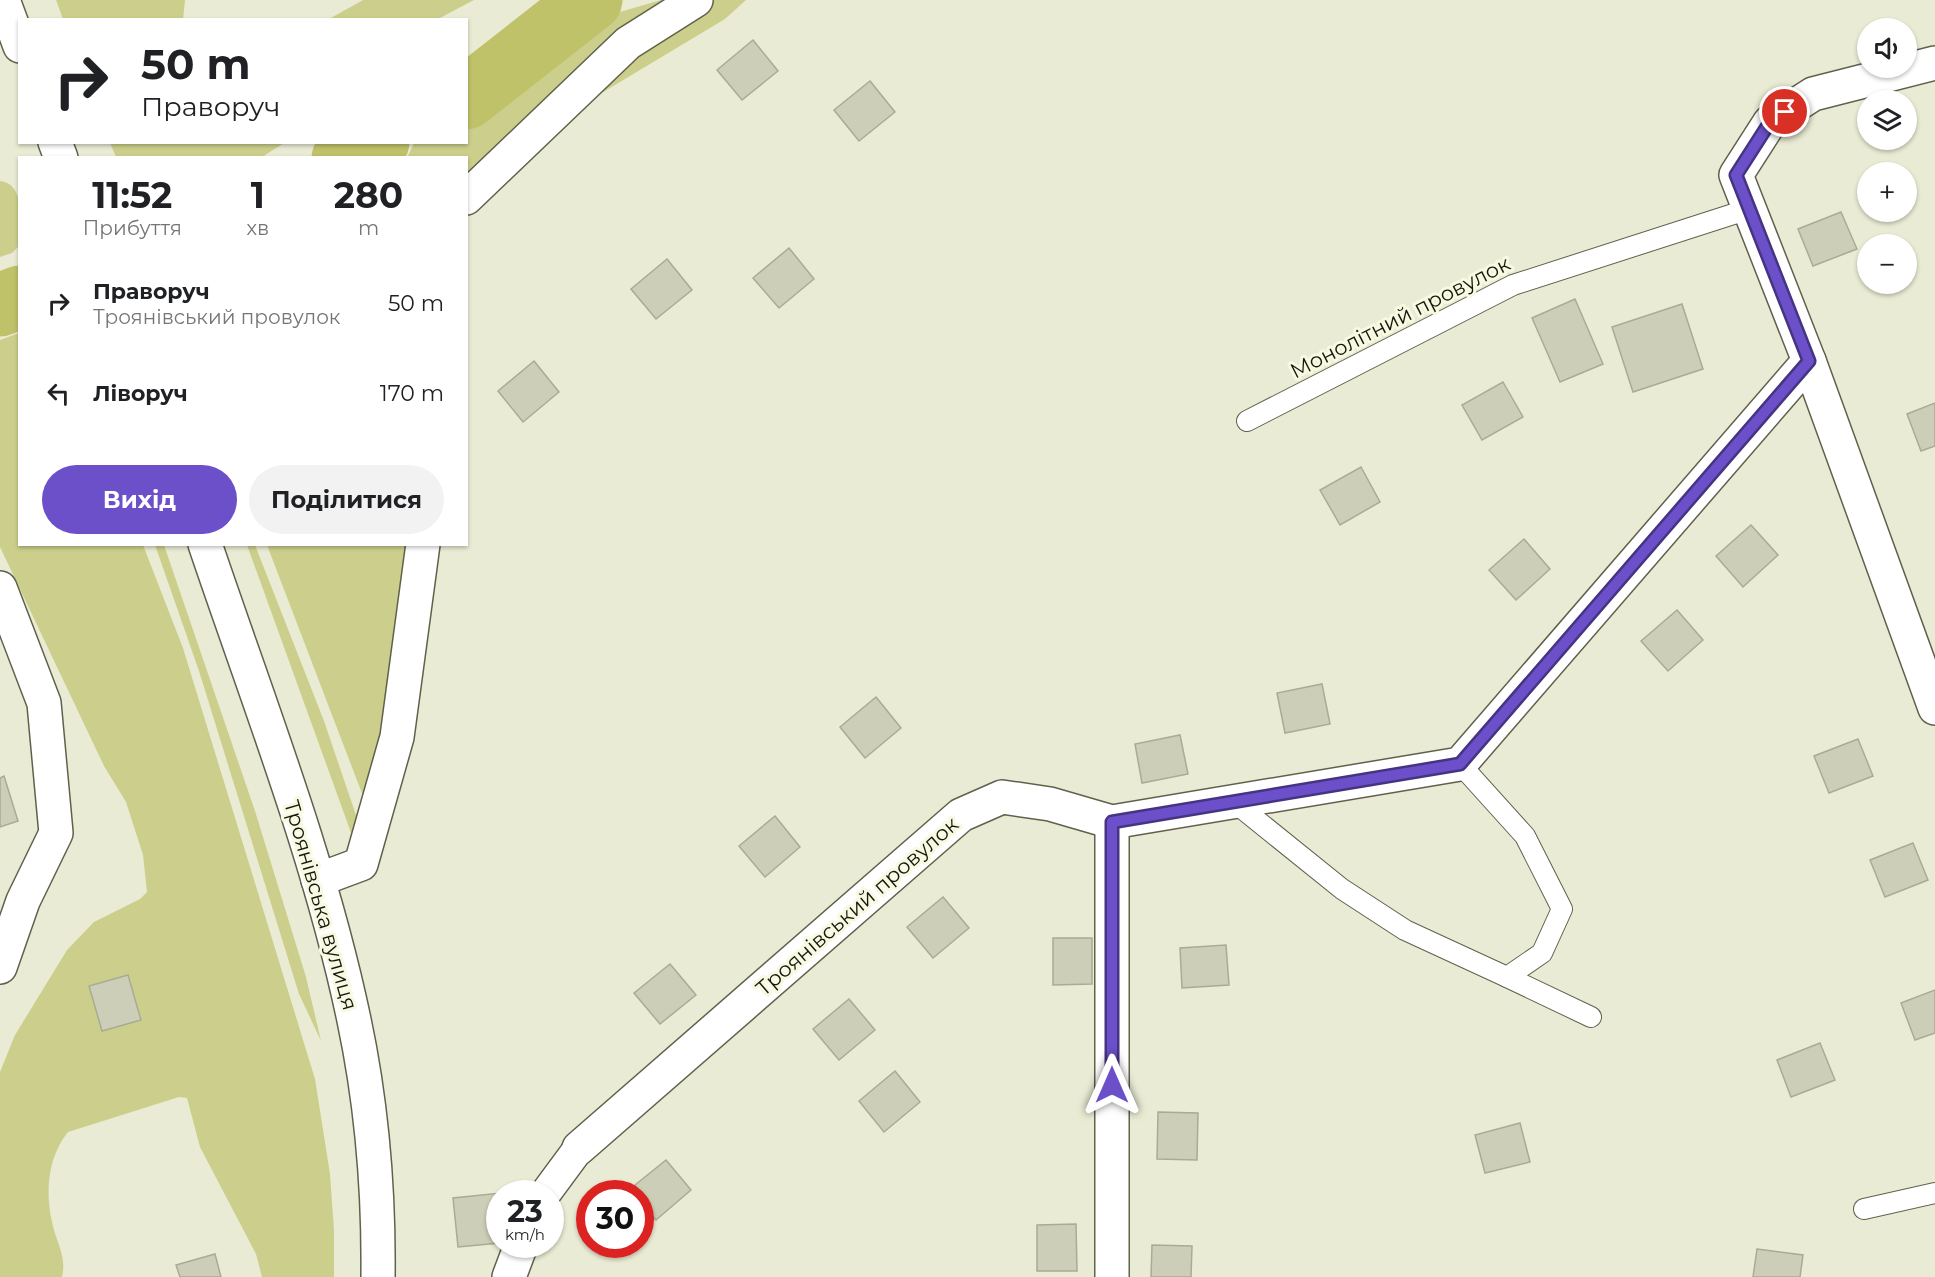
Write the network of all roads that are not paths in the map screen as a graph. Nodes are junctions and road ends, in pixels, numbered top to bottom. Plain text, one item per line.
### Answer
1 (3, 0) edge
2 (696, 0) edge
3 (18, 41) edge
4 (1935, 63) edge
5 (468, 196) edge
6 (1749, 209) junction
7 (1809, 361) junction
8 (1247, 421) dead end
9 (206, 546) edge
10 (423, 546) edge
11 (0, 588) edge
12 (1935, 708) edge
13 (1460, 764) junction
14 (1234, 802) junction
15 (1112, 822) junction
16 (318, 880) junction
17 (0, 967) edge
18 (1507, 977) junction
19 (1591, 1017) dead end
20 (579, 1148) joint
21 (555, 1180) edge
22 (1935, 1193) edge
23 (1864, 1209) dead end
24 (516, 1258) edge
25 (378, 1277) edge
26 (509, 1277) edge
27 (1112, 1277) edge

1 - 3 street
2 - 5 street
4 - 6 street
6 - 7 street
6 - 8 lane, Монолітний провулок
7 - 12 street
7 - 13 street
9 - 16 street, Троянівська вулиця
10 - 16 street
11 - 17 street
13 - 14 street, Троянівський провулок
13 - 18 lane
14 - 15 street, Троянівський провулок
14 - 18 lane
15 - 20 street, Троянівський провулок
15 - 27 street
16 - 25 street, Троянівська вулиця
18 - 19 lane
20 - 21 street, Троянівський провулок
22 - 23 lane
24 - 26 street

